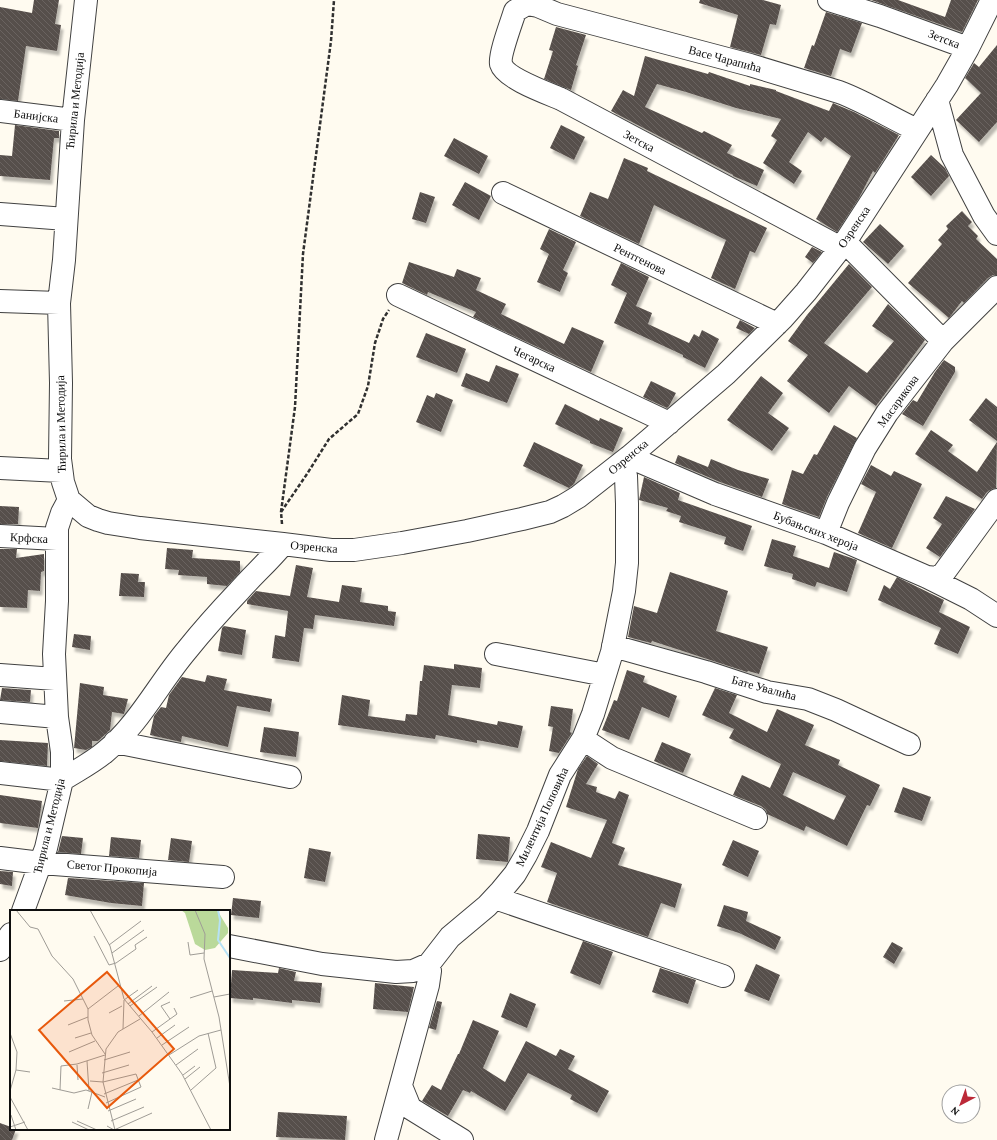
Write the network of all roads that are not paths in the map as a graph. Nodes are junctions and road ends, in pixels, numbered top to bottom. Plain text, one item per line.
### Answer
1 (86, 0) edge
2 (829, 0) edge
3 (992, 0) edge
4 (528, 2) edge
5 (968, 48) junction
6 (937, 100) junction
7 (0, 111) edge
8 (73, 120) junction
9 (918, 130) junction
10 (503, 193) dead end
11 (0, 214) edge
12 (66, 219) junction
13 (997, 234) edge
14 (843, 245) junction
15 (997, 287) edge
16 (398, 296) road end
17 (0, 301) edge
18 (59, 303) junction
19 (777, 324) junction
20 (943, 341) junction
21 (669, 423) junction
22 (625, 460) junction
23 (0, 468) edge
24 (61, 471) junction
25 (69, 500) junction
26 (997, 500) edge
27 (826, 533) junction
28 (0, 536) edge
29 (57, 540) junction
30 (283, 544) junction
31 (927, 576) junction
32 (997, 616) edge
33 (613, 646) junction
34 (496, 654) dead end
35 (0, 675) edge
36 (605, 676) junction
37 (55, 679) junction
38 (0, 712) edge
39 (57, 717) junction
40 (583, 739) junction
41 (115, 742) junction
42 (909, 744) dead end
43 (0, 773) edge
44 (290, 777) dead end
45 (62, 780) junction
46 (756, 818) dead end
47 (0, 858) edge
48 (41, 863) junction
49 (223, 877) dead end
50 (495, 898) junction
51 (23, 910) edge
52 (10, 935) edge
53 (230, 946) edge
54 (0, 950) edge
55 (429, 964) junction
56 (723, 976) dead end
57 (401, 1086) junction
58 (386, 1140) edge
59 (462, 1140) edge

1 - 8 street, Ћирила и Методија
2 - 5 street, Зетска
3 - 5 street, Озренска
4 - 9 street, Васе Чарапића
4 - 14 street, Зетска
5 - 6 street, Озренска
6 - 9 street, Озренска
6 - 13 street
7 - 8 street, Банијска
8 - 12 street, Ћирила и Методија
9 - 14 street, Озренска
10 - 19 street, Рентгенова
11 - 12 street
12 - 18 street, Ћирила и Методија
14 - 19 street, Озренска
14 - 20 street, Зетска
15 - 20 street, Масарикова
16 - 21 street, Чегарска
17 - 18 street
18 - 24 street, Ћирила и Методија
19 - 21 street, Озренска
20 - 27 street, Масарикова
21 - 22 street, Озренска
22 - 27 street, Бубањских хероја
22 - 30 street, Озренска
22 - 33 street, Милентија Поповића
23 - 24 street
24 - 25 street, Ћирила и Методија
25 - 29 street, Ћирила и Методија
25 - 30 street, Озренска
26 - 31 street
27 - 31 street, Бубањских хероја
28 - 29 street, Крфска
29 - 37 street, Ћирила и Методија
30 - 41 street
31 - 32 street, Бубањских хероја
33 - 36 street, Милентија Поповића
33 - 42 street, Бате Увалића
34 - 36 street
35 - 37 street
36 - 40 street, Милентија Поповића
37 - 39 street, Ћирила и Методија
38 - 39 street
39 - 45 street, Ћирила и Методија
40 - 46 street
40 - 50 street, Милентија Поповића
41 - 44 street
41 - 45 street
43 - 45 street
45 - 48 street, Ћирила и Методија
47 - 48 street, Светог Прокопија
48 - 49 street, Светог Прокопија
48 - 51 street, Ћирила и Методија
50 - 55 street, Милентија Поповића
50 - 56 street
52 - 54 street
53 - 55 street
55 - 57 street
57 - 58 street
57 - 59 street

